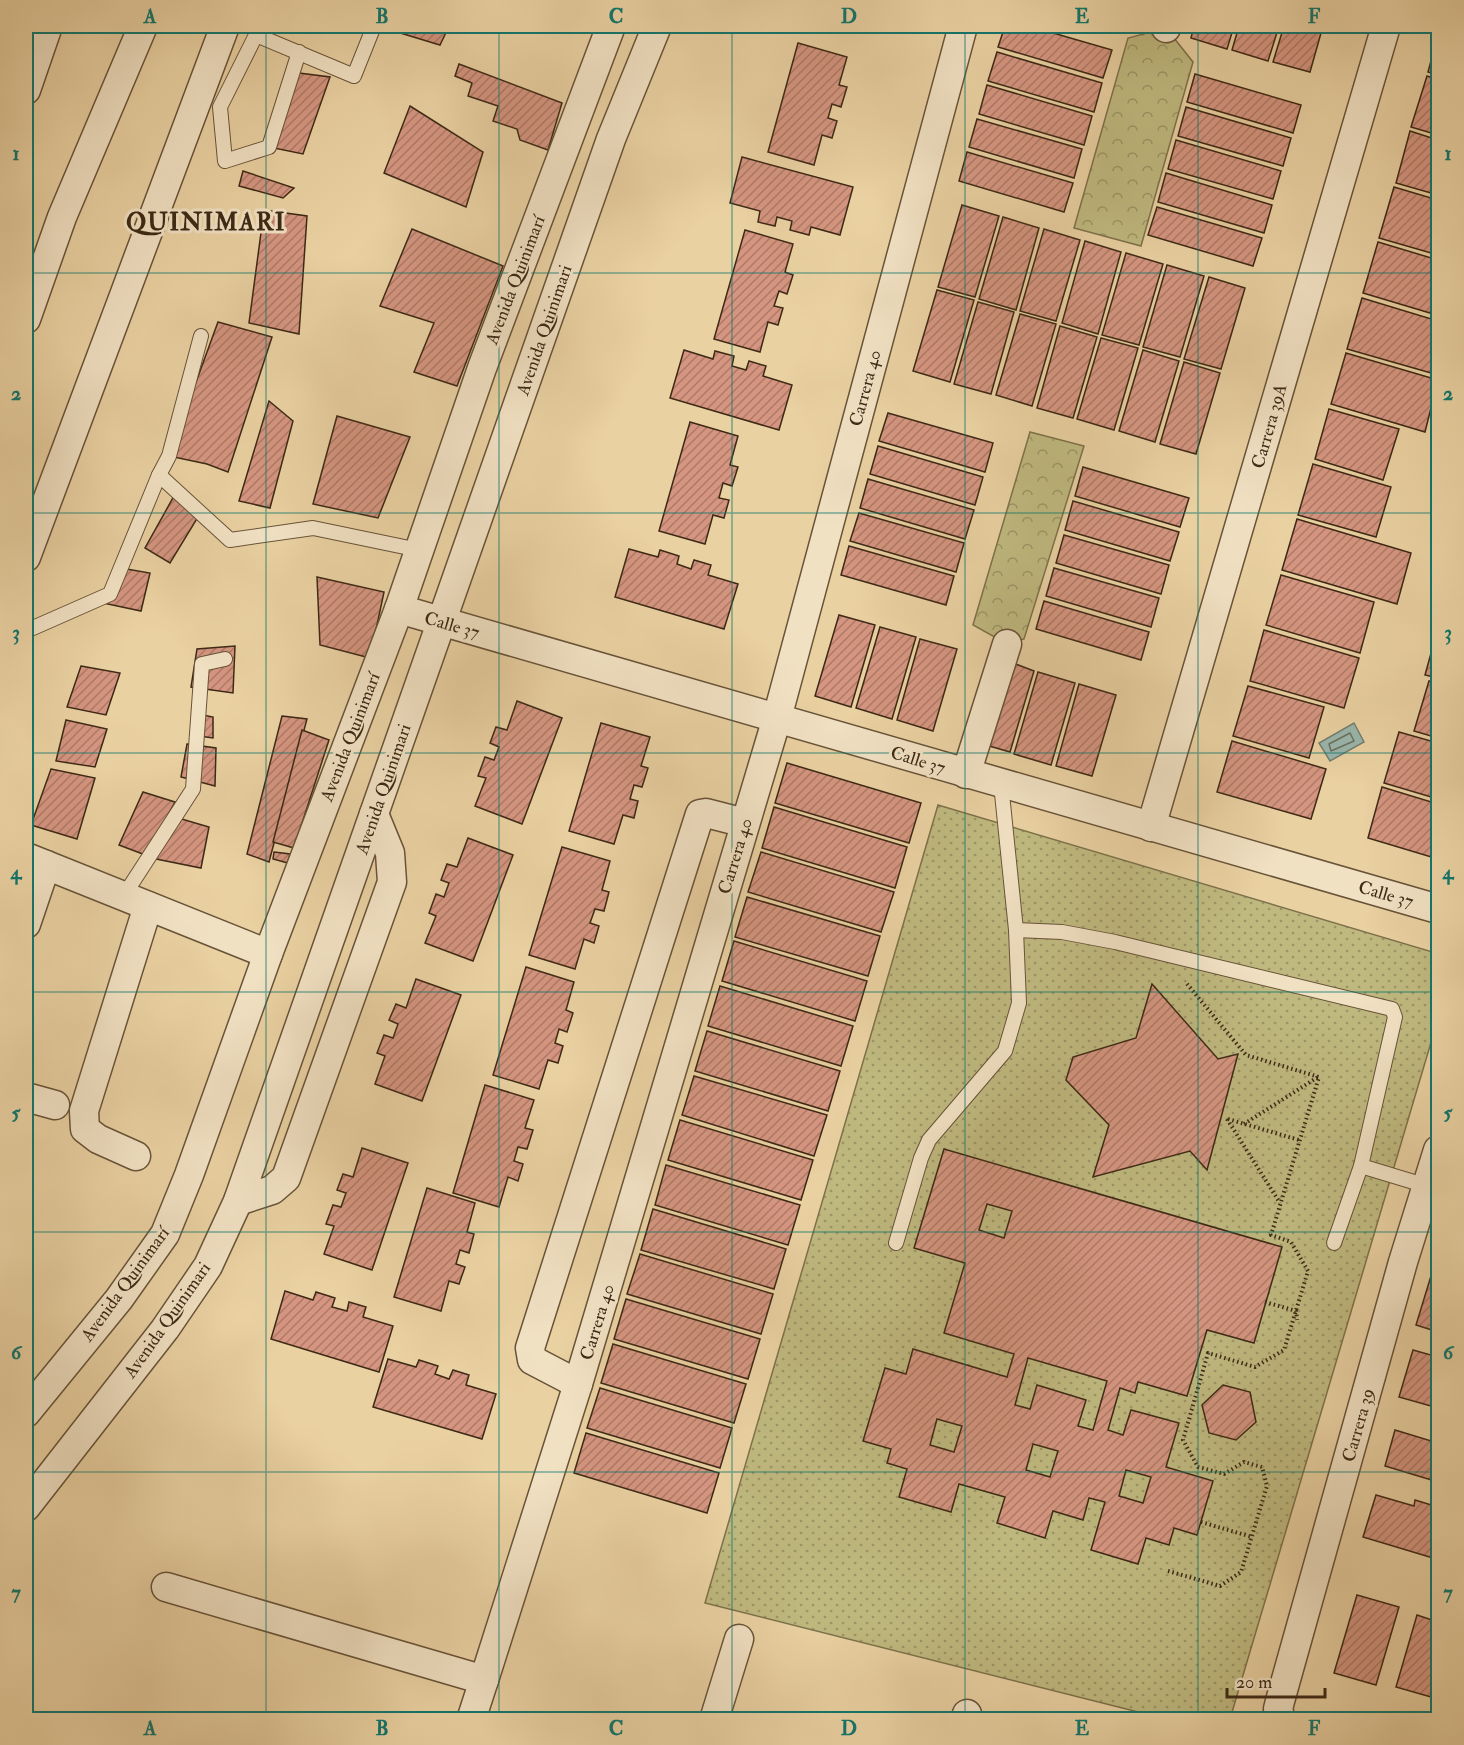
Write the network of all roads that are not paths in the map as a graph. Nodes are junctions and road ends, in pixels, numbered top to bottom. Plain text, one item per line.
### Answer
1 (48, 26) edge
2 (143, 26) edge
3 (225, 26) edge
4 (374, 26) edge
5 (611, 26) edge
6 (657, 26) edge
7 (963, 26) edge
8 (1386, 26) edge
9 (258, 30) edge
10 (299, 51) junction
11 (26, 90) edge
12 (26, 319) edge
13 (201, 336) dead end
14 (159, 475) junction
15 (419, 550) junction
16 (26, 557) edge
17 (399, 609) junction
18 (441, 622) junction
19 (26, 631) edge
20 (1007, 644) dead end
21 (225, 659) dead end
22 (777, 718) junction
23 (966, 774) junction
24 (1001, 784) junction
25 (374, 814) junction
26 (745, 823) junction
27 (1151, 827) junction
28 (36, 861) edge
29 (136, 902) junction
30 (1438, 909) edge
31 (26, 924) edge
32 (1016, 930) junction
33 (268, 954) junction
34 (26, 1097) edge
35 (55, 1104) dead end
36 (1438, 1150) edge
37 (136, 1156) dead end
38 (1361, 1166) junction
39 (1427, 1186) junction
40 (238, 1201) junction
41 (896, 1243) dead end
42 (1334, 1243) dead end
43 (578, 1384) junction
44 (26, 1413) edge
45 (26, 1507) edge
46 (166, 1587) dead end
47 (739, 1639) dead end
48 (484, 1680) junction
49 (1281, 1710) edge
50 (471, 1719) edge
51 (714, 1719) edge

1 - 11 street
2 - 12 street
3 - 16 street
4 - 10 lane
5 - 15 street, Avenida Quinimarí
6 - 18 street, Avenida Quinimari
7 - 22 street, Carrera 40
8 - 27 street, Carrera 39A
9 - 10 lane
9 - 10 lane
13 - 14 lane
14 - 15 lane
14 - 19 lane
15 - 17 street, Avenida Quinimarí
17 - 18 street, Calle 37
17 - 33 street, Avenida Quinimarí
18 - 22 street, Calle 37
18 - 25 street, Avenida Quinimari
20 - 23 street
21 - 29 lane
22 - 23 street, Calle 37
22 - 26 street, Carrera 40
23 - 24 street, Calle 37
24 - 27 street, Calle 37
24 - 32 lane
25 - 40 street, Avenida Quinimari
25 - 40 street
26 - 43 street, Carrera 40
26 - 43 street
27 - 30 street, Calle 37
28 - 29 street
28 - 31 street
29 - 33 street
29 - 37 street
32 - 38 lane
32 - 41 lane
33 - 44 street, Avenida Quinimarí
34 - 35 street
36 - 39 street, Carrera 39
38 - 39 lane
38 - 42 lane
39 - 49 street, Carrera 39
40 - 45 street, Avenida Quinimari
43 - 48 street, Carrera 40
46 - 48 street
47 - 51 street
48 - 50 street, Carrera 40

